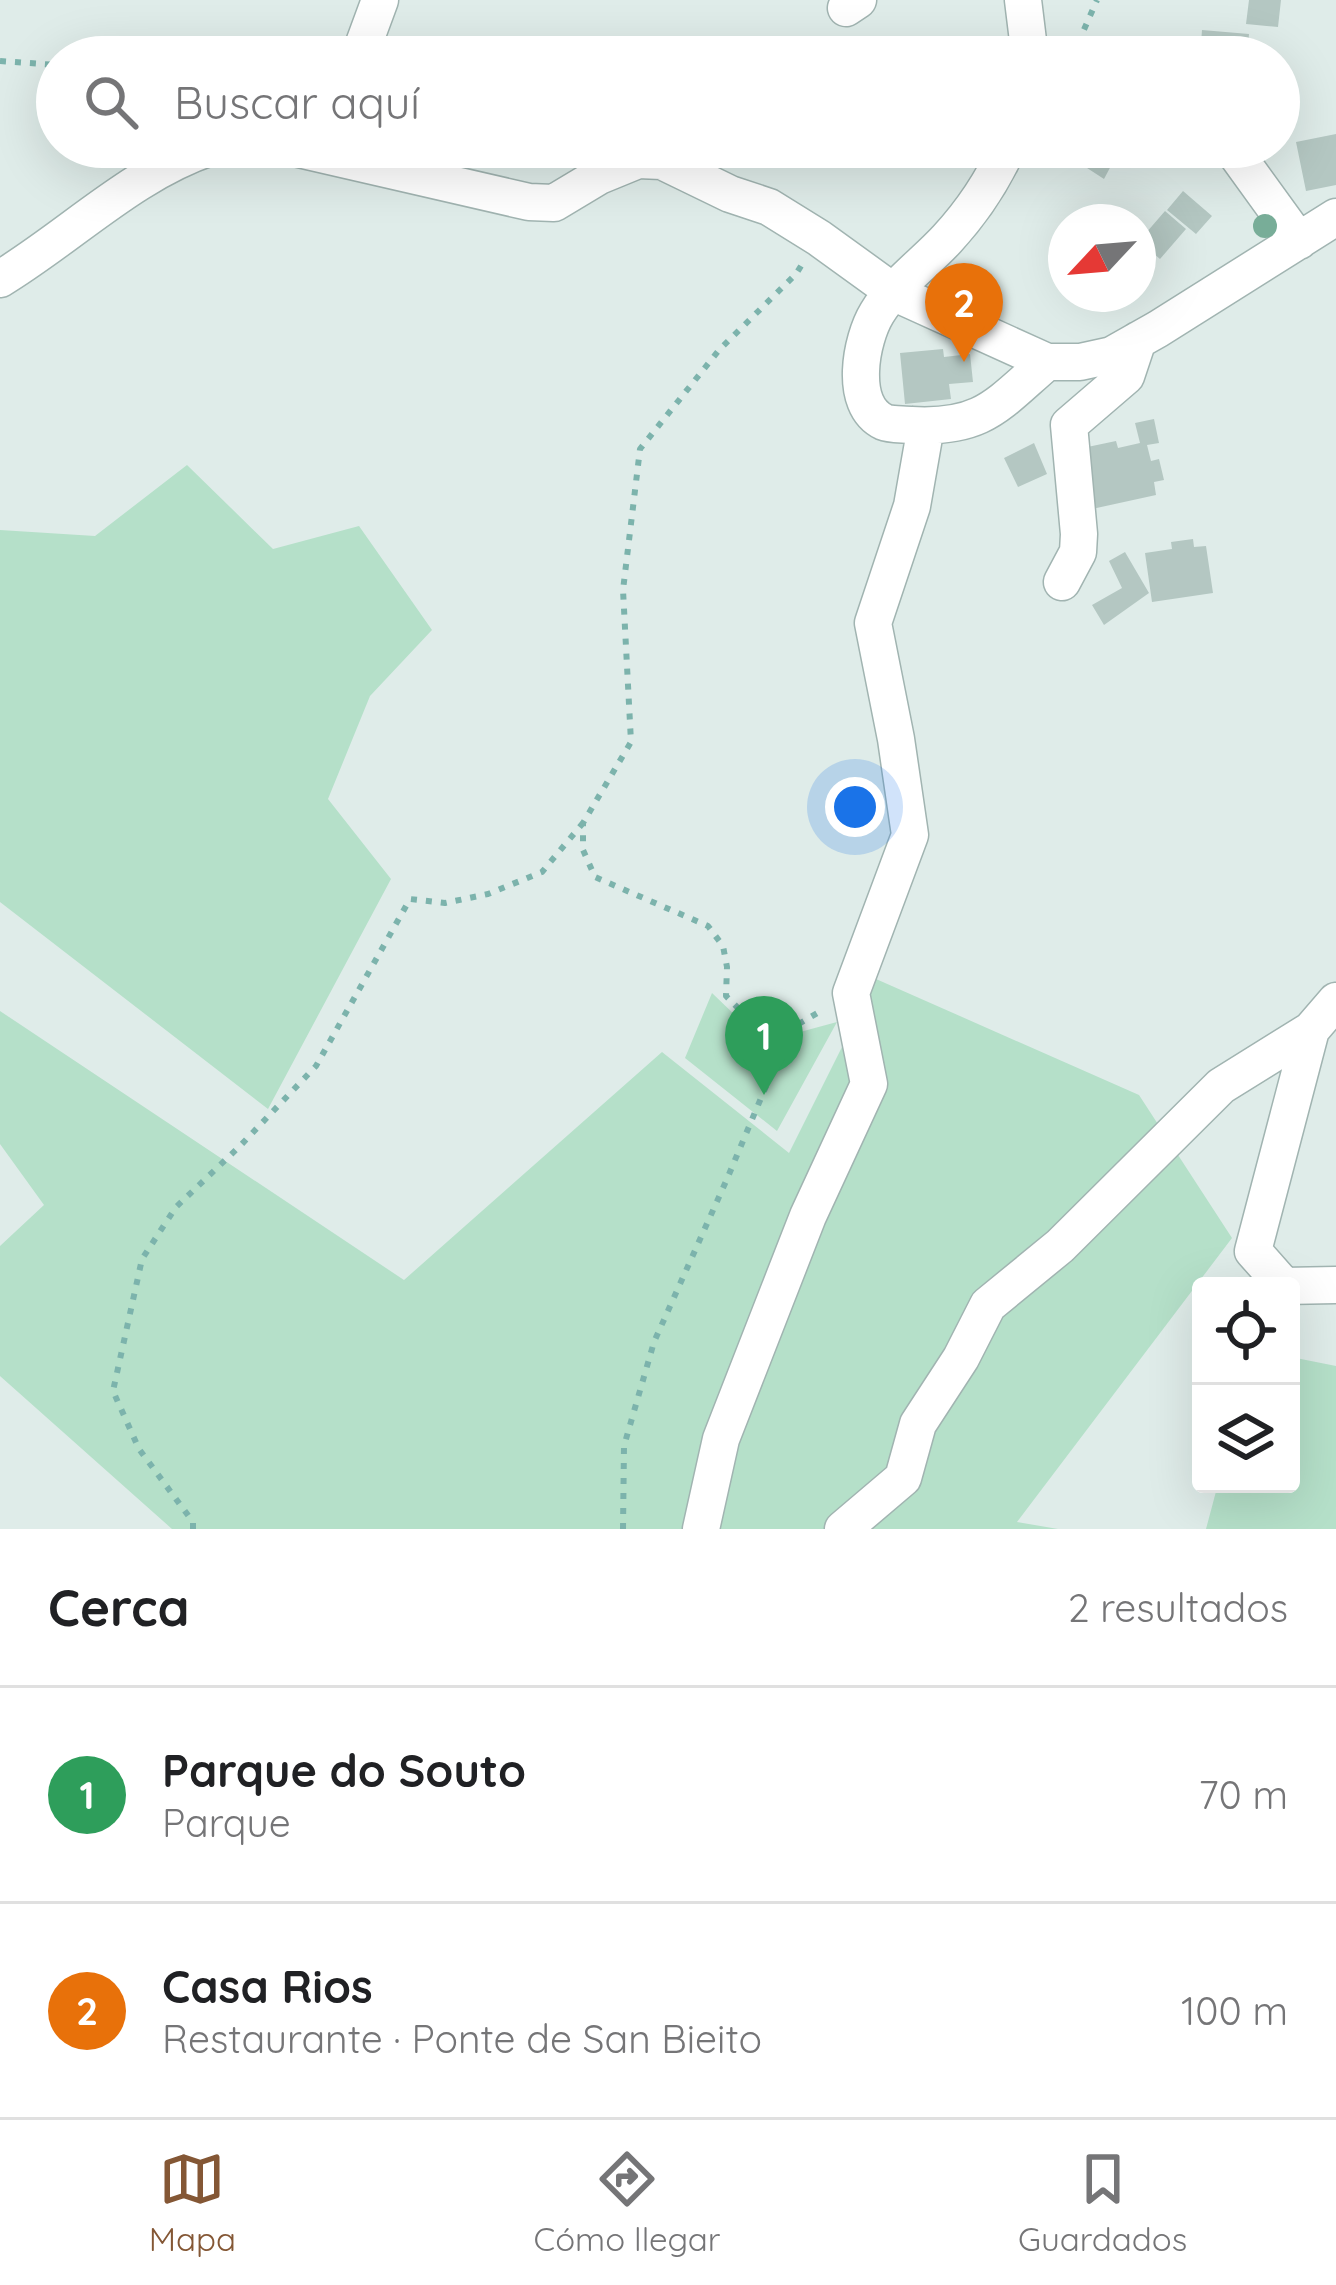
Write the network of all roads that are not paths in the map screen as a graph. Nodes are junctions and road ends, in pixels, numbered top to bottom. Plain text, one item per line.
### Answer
1 (380, 0) edge
2 (1023, 0) edge
3 (367, 36) edge
4 (1027, 36) edge
5 (161, 168) edge
6 (388, 168) edge
7 (618, 168) edge
8 (676, 168) edge
9 (999, 168) edge
10 (1246, 168) edge
11 (1336, 217) edge
12 (1299, 241) junction
13 (0, 279) edge
14 (900, 295) junction
15 (1138, 340) junction
16 (1047, 362) junction
17 (908, 424) junction
18 (1062, 583) dead end
19 (1336, 1000) edge
20 (1311, 1030) junction
21 (1336, 1285) edge
22 (700, 1529) edge
23 (843, 1529) edge

1 - 3 street
2 - 4 street
5 - 13 street
6 - 7 street
8 - 14 street
9 - 14 street
10 - 12 street
11 - 12 street
12 - 15 street
14 - 16 street
14 - 17 street
15 - 16 street
15 - 18 street
16 - 17 street
17 - 22 street
19 - 20 street
20 - 21 street
20 - 23 street

